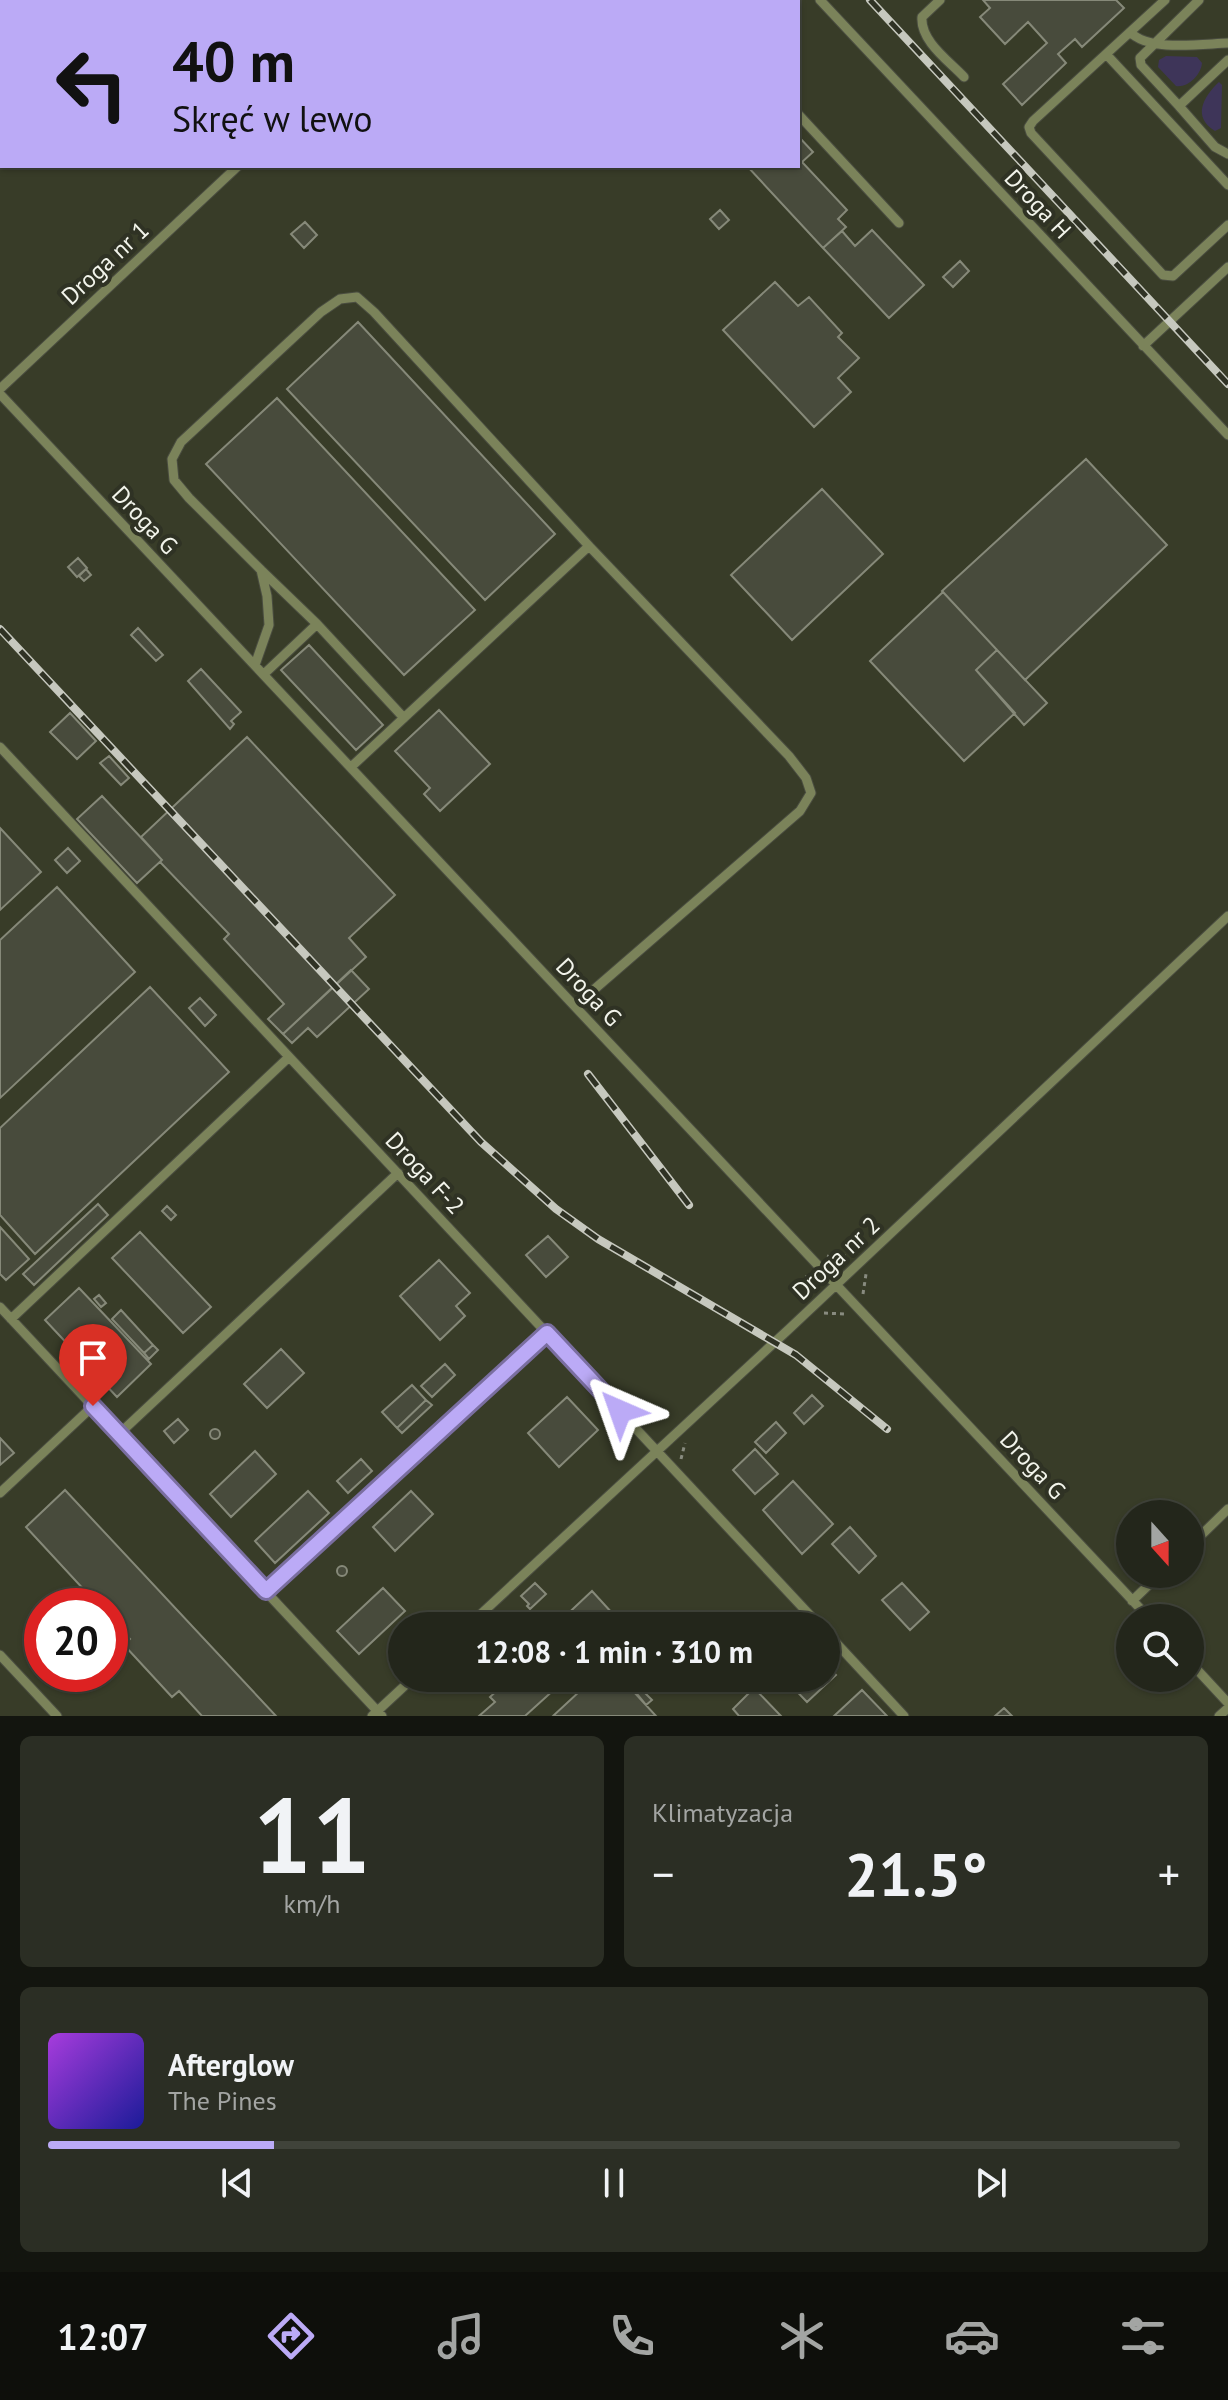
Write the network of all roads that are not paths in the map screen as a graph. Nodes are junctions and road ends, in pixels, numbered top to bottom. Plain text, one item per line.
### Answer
1 (820, 0) edge
2 (940, 0) edge
3 (1165, 0) edge
4 (1199, 0) edge
5 (1130, 32) junction
6 (1228, 43) edge
7 (1152, 44) junction
8 (1106, 54) junction
9 (1228, 60) edge
10 (964, 77) dead end
11 (1179, 106) junction
12 (800, 116) edge
13 (1228, 154) edge
14 (236, 168) edge
15 (1228, 185) edge
16 (899, 223) dead end
17 (1228, 225) edge
18 (1228, 267) edge
19 (1143, 346) junction
20 (0, 392) edge
21 (1228, 435) edge
22 (589, 546) junction
23 (261, 570) junction
24 (317, 624) junction
25 (255, 665) junction
26 (264, 674) junction
27 (404, 718) junction
28 (0, 747) edge
29 (351, 767) junction
30 (1228, 916) edge
31 (575, 1006) junction
32 (289, 1057) junction
33 (398, 1173) junction
34 (836, 1284) junction
35 (0, 1307) edge
36 (11, 1319) junction
37 (547, 1333) junction
38 (93, 1406) junction
39 (119, 1434) junction
40 (656, 1450) junction
41 (0, 1493) edge
42 (1228, 1509) edge
43 (1204, 1532) edge
44 (1145, 1588) edge
45 (266, 1591) junction
46 (1132, 1601) junction
47 (1135, 1604) edge
48 (483, 1612) edge
49 (807, 1612) edge
50 (840, 1647) edge
51 (0, 1655) edge
52 (1204, 1678) edge
53 (399, 1692) edge
54 (1228, 1706) edge
55 (377, 1714) edge
56 (57, 1716) edge
57 (904, 1716) edge
58 (1219, 1716) edge

1 - 19 lane, Droga H
2 - 10 lane
3 - 5 lane
4 - 7 lane
5 - 7 lane
5 - 8 lane
6 - 7 lane
7 - 11 lane
8 - 15 lane
8 - 17 lane
9 - 11 lane
11 - 13 lane
12 - 16 lane
14 - 20 lane, Droga nr 1
18 - 19 lane
19 - 21 lane, Droga H
20 - 25 lane, Droga G
22 - 23 lane
22 - 27 lane
22 - 31 lane
23 - 24 lane
23 - 25 lane
24 - 26 lane
24 - 27 lane
25 - 26 lane, Droga G
26 - 29 lane, Droga G
27 - 29 lane
28 - 32 lane, Droga F-2
29 - 31 lane, Droga G
30 - 34 lane, Droga nr 2
31 - 34 lane, Droga G
32 - 33 lane, Droga F-2
32 - 36 lane
33 - 37 lane, Droga F-2
33 - 39 lane
34 - 40 lane, Droga nr 2
34 - 46 lane, Droga G
35 - 36 lane
36 - 38 lane
37 - 40 lane, Droga F-2
37 - 45 lane
38 - 39 lane
38 - 41 lane
39 - 45 lane
40 - 48 lane, Droga nr 2
40 - 49 lane, Droga F-2
42 - 43 lane
44 - 46 lane
45 - 55 lane
46 - 47 lane, Droga G
50 - 57 lane
51 - 56 lane
52 - 54 lane
53 - 55 lane
54 - 58 lane

